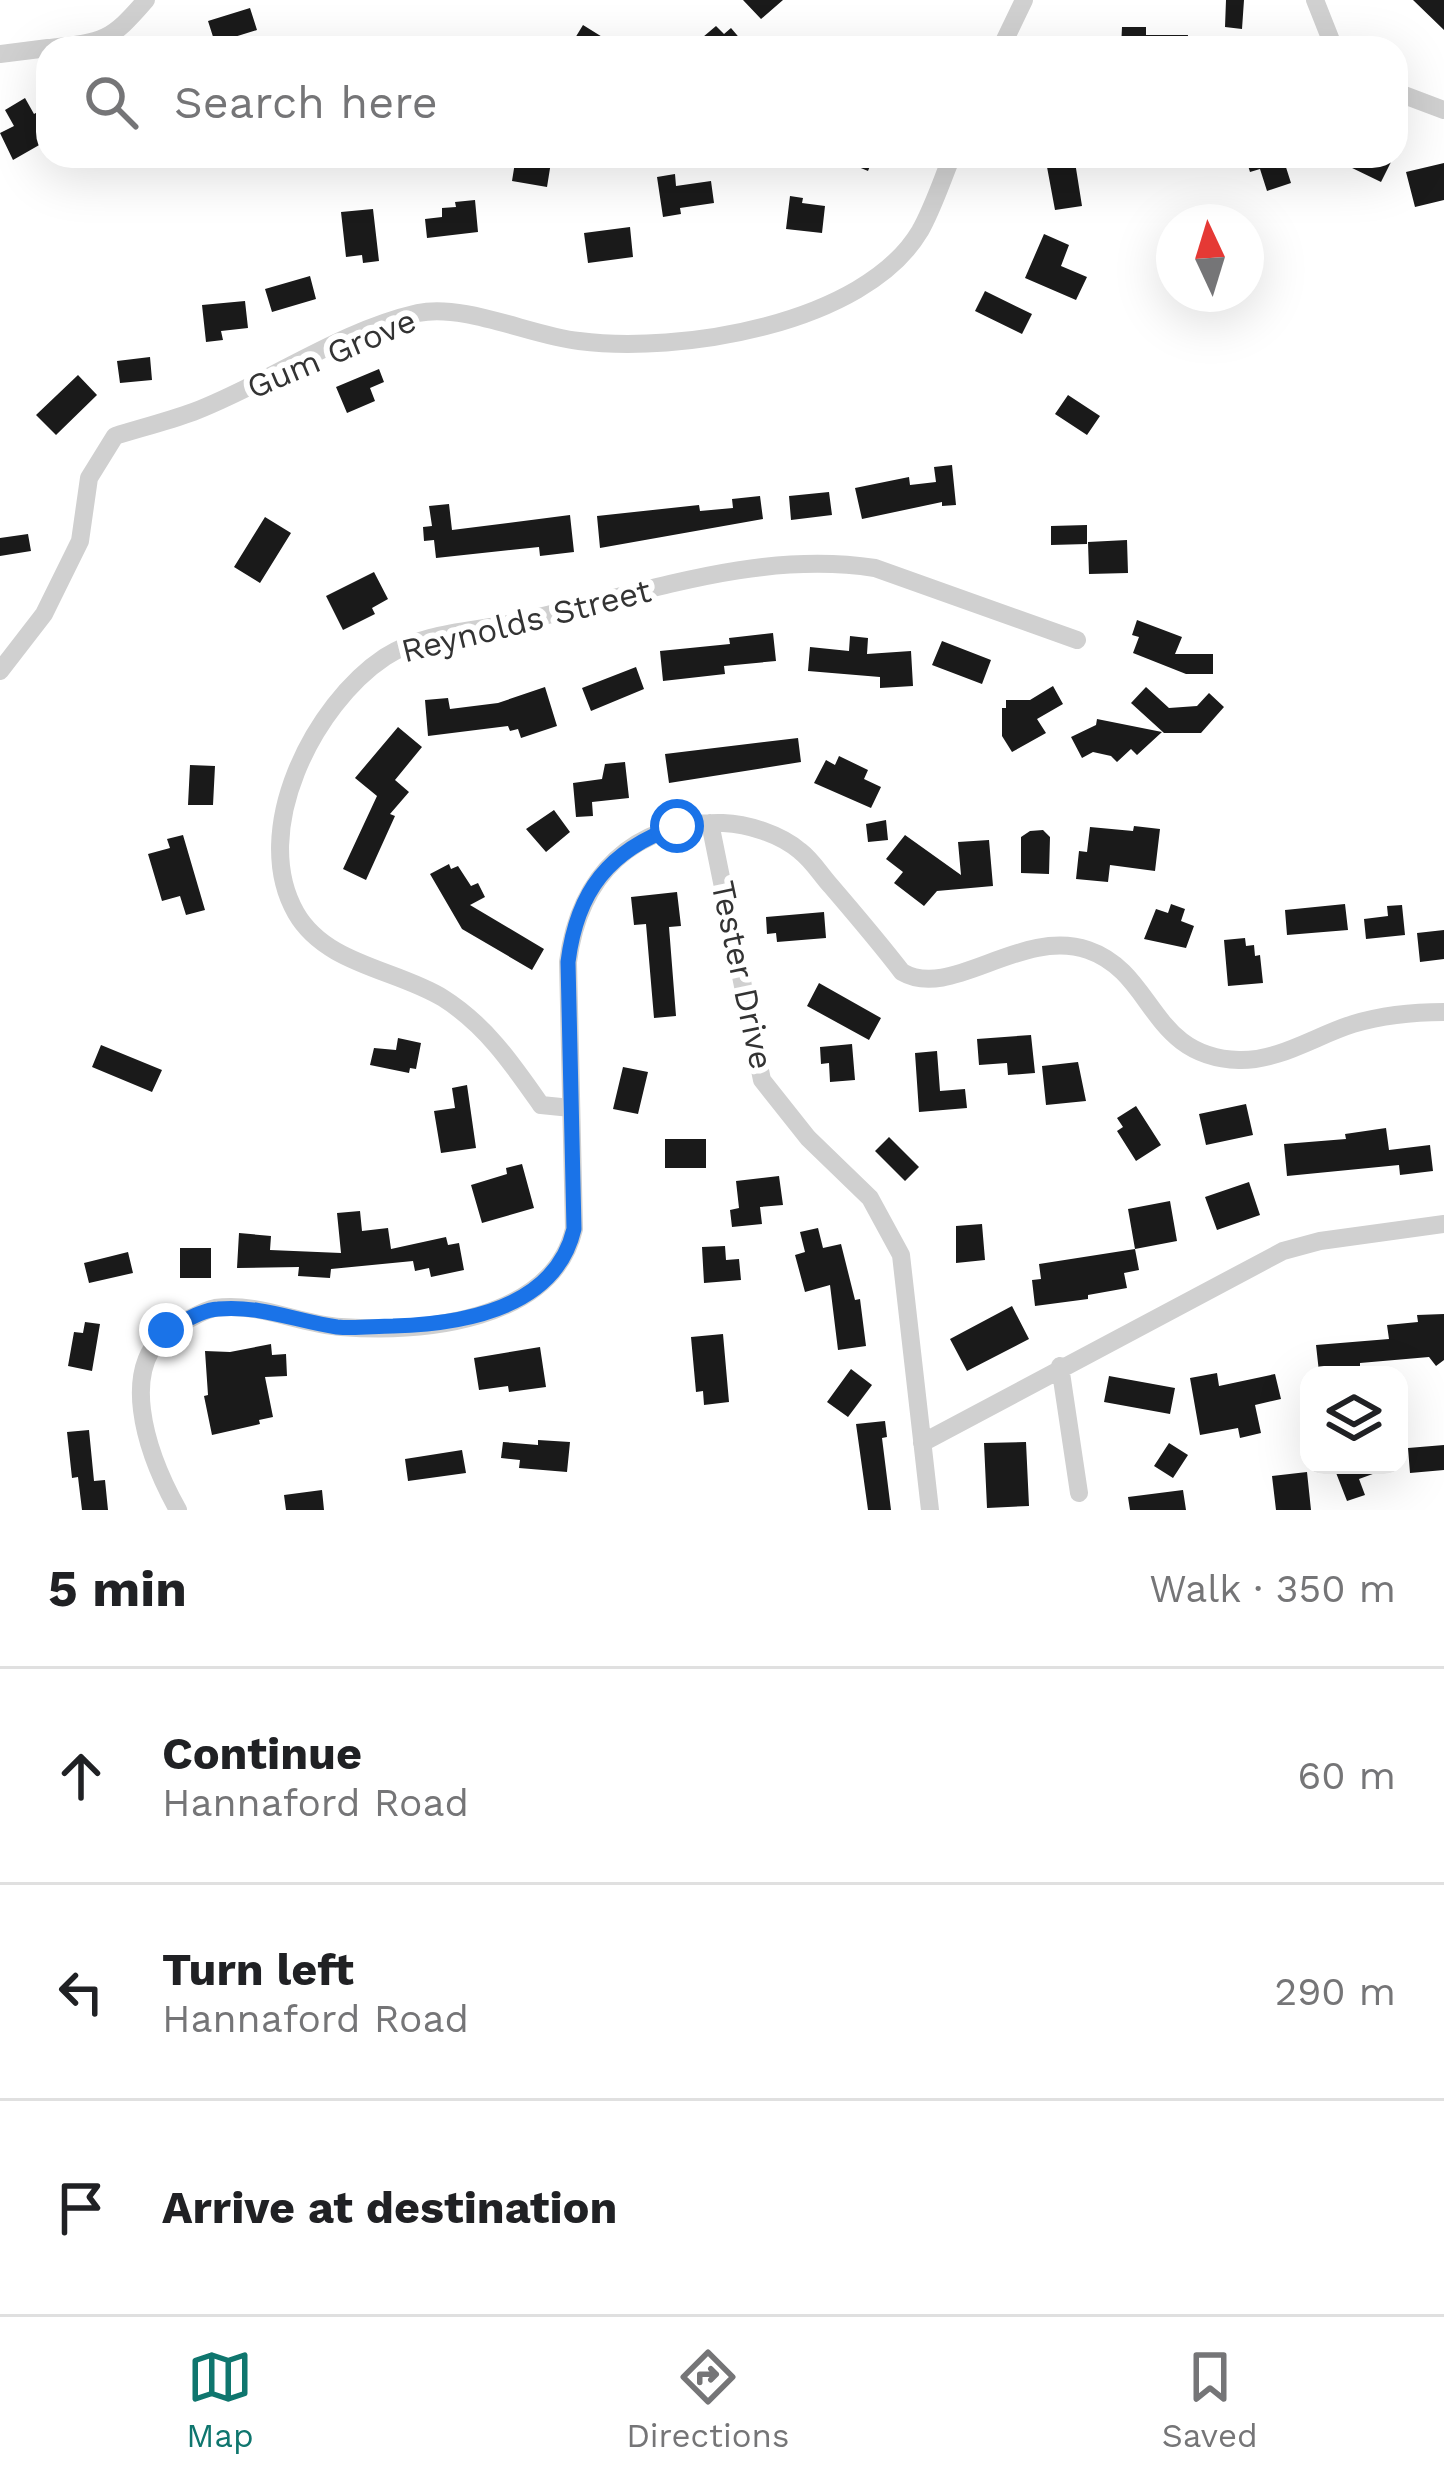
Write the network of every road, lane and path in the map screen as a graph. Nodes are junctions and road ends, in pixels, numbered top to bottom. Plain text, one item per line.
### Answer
1 (146, 0) edge
2 (1024, 0) edge
3 (1315, 0) edge
4 (109, 36) edge
5 (1007, 36) edge
6 (1329, 36) edge
7 (36, 50) edge
8 (0, 54) edge
9 (1408, 96) edge
10 (1444, 110) edge
11 (947, 168) edge
12 (1077, 640) dead end
13 (0, 671) edge
14 (710, 823) junction
15 (1444, 1012) edge
16 (571, 1108) junction
17 (1444, 1224) edge
18 (1060, 1366) junction
19 (922, 1443) junction
20 (1079, 1493) dead end
21 (178, 1510) edge
22 (929, 1510) edge

1 - 4 street
2 - 5 street
3 - 6 street
7 - 8 street
9 - 10 street
11 - 13 street, Gum Grove
12 - 16 street, Reynolds Street
14 - 15 street
14 - 16 street
14 - 19 street, Tester Drive
16 - 21 street
17 - 18 street
18 - 19 street
18 - 20 street
19 - 22 street, Tester Drive

